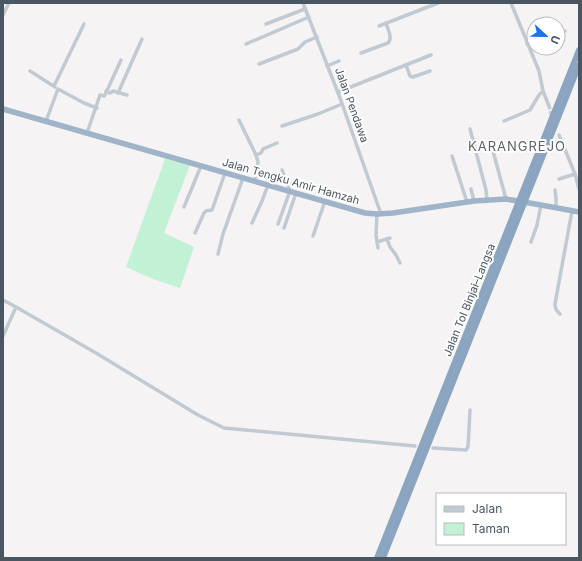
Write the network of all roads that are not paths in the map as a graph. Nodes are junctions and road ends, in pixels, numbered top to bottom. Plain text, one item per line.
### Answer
1 (10, 3) edge
2 (303, 3) edge
3 (438, 3) edge
4 (511, 3) edge
5 (305, 9) junction
6 (3, 16) edge
7 (309, 17) junction
8 (386, 23) junction
9 (84, 24) dead end
10 (266, 24) dead end
11 (379, 26) dead end
12 (317, 37) junction
13 (142, 39) dead end
14 (526, 41) edge
15 (246, 44) dead end
16 (579, 50) edge
17 (361, 53) dead end
18 (431, 55) dead end
19 (533, 56) edge
20 (121, 60) dead end
21 (339, 61) dead end
22 (259, 64) dead end
23 (406, 65) junction
24 (579, 65) edge
25 (328, 66) junction
26 (430, 70) dead end
27 (30, 71) dead end
28 (56, 87) junction
29 (106, 91) junction
30 (543, 91) junction
31 (338, 92) junction
32 (118, 93) junction
33 (127, 95) dead end
34 (342, 104) junction
35 (549, 106) tunnel mouth
36 (97, 108) junction
37 (3, 109) edge
38 (239, 120) dead end
39 (46, 121) junction
40 (504, 121) dead end
41 (282, 126) dead end
42 (470, 129) dead end
43 (87, 133) junction
44 (559, 135) dead end
45 (277, 143) dead end
46 (494, 151) dead end
47 (256, 155) junction
48 (452, 156) dead end
49 (201, 166) junction
50 (282, 170) dead end
51 (579, 170) edge
52 (225, 173) junction
53 (574, 173) junction
54 (243, 178) junction
55 (559, 179) dead end
56 (255, 181) junction
57 (268, 185) junction
58 (471, 188) dead end
59 (579, 189) edge
60 (555, 190) dead end
61 (290, 191) junction
62 (296, 193) junction
63 (524, 194) junction
64 (506, 199) junction
65 (487, 200) junction
66 (474, 201) junction
67 (325, 202) junction
68 (467, 202) junction
69 (541, 205) junction
70 (184, 207) dead end
71 (556, 208) junction
72 (572, 211) junction
73 (579, 212) edge
74 (379, 214) junction
75 (252, 223) dead end
76 (278, 224) dead end
77 (284, 228) dead end
78 (195, 233) dead end
79 (313, 236) dead end
80 (377, 242) junction
81 (531, 242) dead end
82 (378, 248) dead end
83 (218, 254) dead end
84 (400, 263) dead end
85 (3, 300) edge
86 (16, 307) junction
87 (560, 314) dead end
88 (3, 336) edge
89 (459, 361) junction
90 (470, 410) dead end
91 (415, 446) dead end
92 (433, 448) dead end
93 (377, 558) edge
94 (383, 558) edge

1 - 6 street
2 - 5 street, Jalan Pendawa
3 - 8 street
4 - 14 street
5 - 7 street, Jalan Pendawa
5 - 10 street
7 - 12 street, Jalan Pendawa
7 - 15 street
8 - 11 street
8 - 17 street
9 - 28 street
12 - 22 street
12 - 25 street, Jalan Pendawa
13 - 32 street
16 - 63 highway, Jalan Tol Binjai–Langsa
18 - 23 street
19 - 30 street
20 - 29 street
21 - 25 street
23 - 26 street
23 - 31 street
24 - 63 highway, Jalan Tol Binjai–Langsa
25 - 31 street, Jalan Pendawa
27 - 28 street
28 - 36 street
28 - 39 street
29 - 32 street
29 - 36 street
30 - 35 street
30 - 40 street
31 - 34 street, Jalan Pendawa
32 - 33 street
34 - 41 street
34 - 74 street, Jalan Pendawa
36 - 43 street
37 - 39 highway, Jalan Tengku Amir Hamzah
38 - 47 street
39 - 43 highway, Jalan Tengku Amir Hamzah
42 - 65 street
43 - 49 highway, Jalan Tengku Amir Hamzah
44 - 53 street
45 - 47 street
46 - 64 street
47 - 56 street
48 - 68 street
49 - 52 highway, Jalan Tengku Amir Hamzah
49 - 70 street
50 - 61 street
51 - 53 street
52 - 54 highway, Jalan Tengku Amir Hamzah
52 - 78 street
53 - 55 street
53 - 59 street
54 - 56 highway, Jalan Tengku Amir Hamzah
54 - 83 street
56 - 57 highway, Jalan Tengku Amir Hamzah
57 - 61 highway, Jalan Tengku Amir Hamzah
57 - 75 street
58 - 66 street
60 - 71 street
61 - 62 highway, Jalan Tengku Amir Hamzah
61 - 76 street
62 - 67 highway, Jalan Tengku Amir Hamzah
62 - 77 street
63 - 89 highway, Jalan Tol Binjai–Langsa
64 - 65 highway, Jalan Tengku Amir Hamzah
64 - 69 highway, Jalan Tengku Amir Hamzah
65 - 66 highway, Jalan Tengku Amir Hamzah
66 - 68 highway, Jalan Tengku Amir Hamzah
67 - 74 highway, Jalan Tengku Amir Hamzah
67 - 79 street
68 - 74 highway, Jalan Tengku Amir Hamzah
69 - 71 highway, Jalan Tengku Amir Hamzah
69 - 81 street
71 - 72 highway, Jalan Tengku Amir Hamzah
72 - 73 highway, Jalan Tengku Amir Hamzah
72 - 87 street
74 - 80 street
80 - 82 street
80 - 84 street
85 - 86 street
86 - 88 street
86 - 91 street
89 - 93 highway, Jalan Tol Binjai–Langsa
89 - 94 highway, Jalan Tol Binjai–Langsa
90 - 92 street

